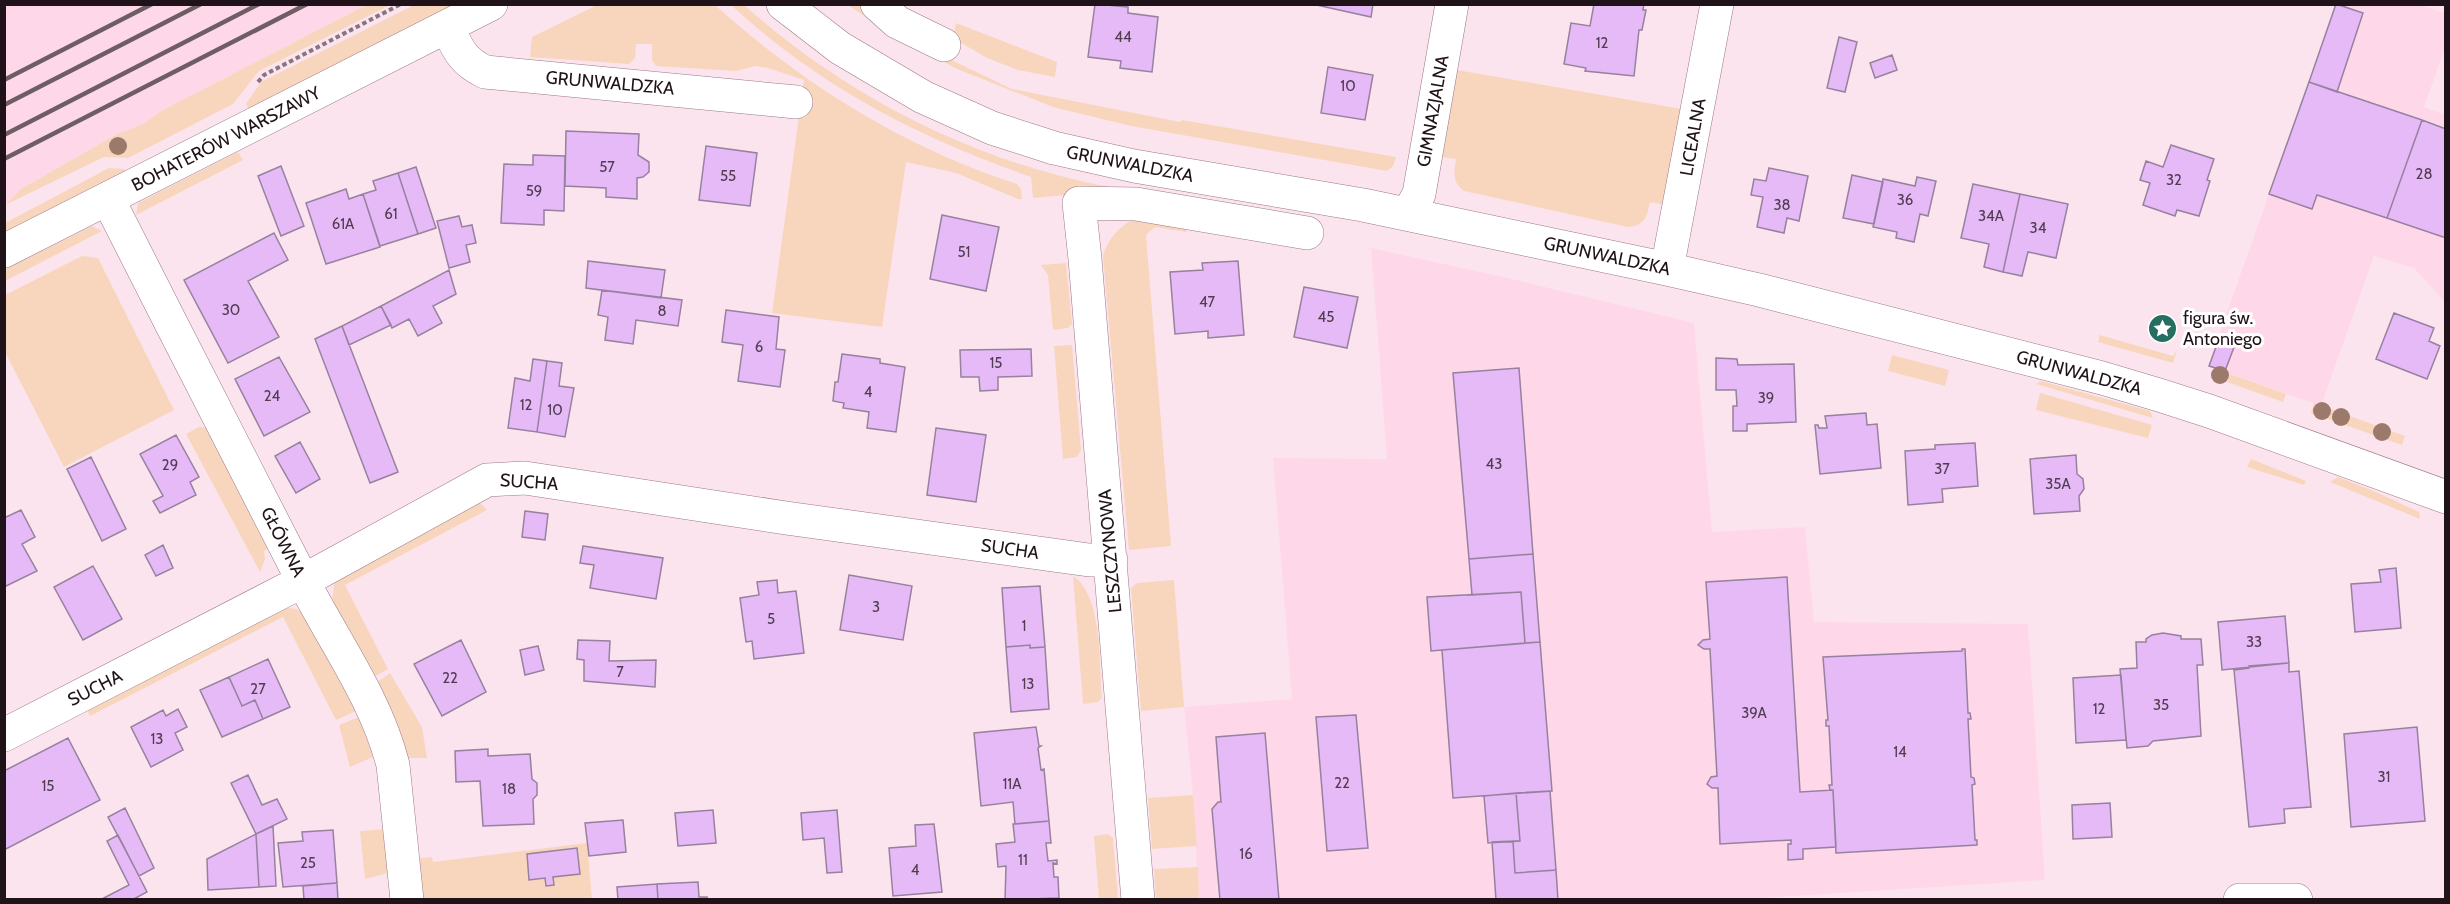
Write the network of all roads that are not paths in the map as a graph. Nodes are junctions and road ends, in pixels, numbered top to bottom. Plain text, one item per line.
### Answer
1 (491, 4) edge
2 (783, 4) edge
3 (877, 4) edge
4 (1452, 4) edge
5 (1716, 4) edge
6 (447, 27) junction
7 (944, 45) dead end
8 (796, 102) dead end
9 (108, 199) junction
10 (1408, 214) junction
11 (1308, 233) dead end
12 (4, 251) edge
13 (1667, 269) junction
14 (2445, 497) edge
15 (1111, 560) junction
16 (303, 581) junction
17 (4, 735) edge
18 (407, 900) edge
19 (1138, 900) edge
20 (2240, 900) edge
21 (2296, 900) edge

1 - 6 street, BOHATERÓW WARSZAWY
2 - 10 street, GRUNWALDZKA
3 - 7 street
4 - 10 street, GIMNAZJALNA
5 - 13 street, LICEALNA
6 - 8 street, GRUNWALDZKA
6 - 9 street, BOHATERÓW WARSZAWY
9 - 12 street, BOHATERÓW WARSZAWY
9 - 16 street, GŁÓWNA
10 - 13 street, GRUNWALDZKA
11 - 15 street, LESZCZYNOWA
13 - 14 street, GRUNWALDZKA
15 - 16 street, SUCHA
15 - 19 street, LESZCZYNOWA
16 - 17 street, SUCHA
16 - 18 street, GŁÓWNA
20 - 21 street

